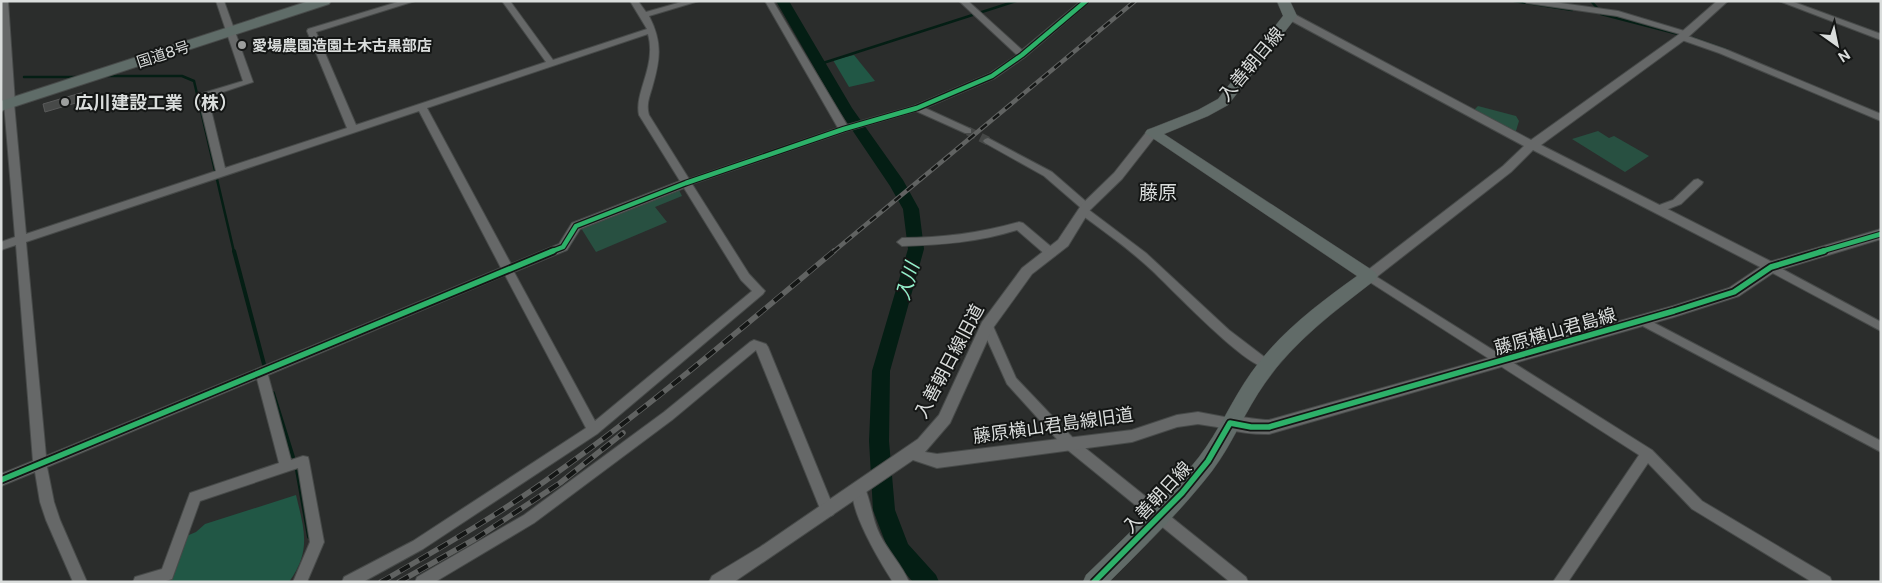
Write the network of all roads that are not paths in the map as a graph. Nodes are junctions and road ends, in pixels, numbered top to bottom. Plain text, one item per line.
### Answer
1 (2, 1) edge
2 (220, 1) edge
3 (324, 1) edge
4 (411, 1) edge
5 (506, 1) edge
6 (634, 1) edge
7 (695, 1) edge
8 (769, 1) edge
9 (963, 1) edge
10 (1086, 1) edge
11 (1283, 1) edge
12 (1527, 1) edge
13 (1723, 1) edge
14 (1783, 1) edge
15 (645, 15) junction
16 (1290, 16) junction
17 (652, 30) junction
18 (231, 32) junction
19 (1685, 35) junction
20 (1881, 37) edge
21 (2, 40) edge
22 (1022, 55) junction
23 (551, 63) junction
24 (5, 104) edge
25 (421, 106) junction
26 (917, 108) junction
27 (1881, 118) edge
28 (352, 128) junction
29 (844, 128) junction
30 (968, 131) tunnel mouth
31 (1152, 133) junction
32 (988, 141) tunnel mouth
33 (1532, 145) junction
34 (221, 172) junction
35 (1698, 182) dead end
36 (686, 183) junction
37 (1084, 209) junction
38 (1658, 209) junction
39 (1881, 234) edge
40 (19, 240) junction
41 (902, 242) dead end
42 (924, 242) joint
43 (1, 246) edge
44 (1051, 253) junction
45 (1771, 268) junction
46 (508, 271) junction
47 (1368, 276) junction
48 (1641, 320) junction
49 (987, 326) junction
50 (1881, 327) edge
51 (1502, 360) junction
52 (1267, 365) junction
53 (261, 372) junction
54 (1230, 423) junction
55 (593, 430) junction
56 (1069, 443) junction
57 (1881, 447) edge
58 (913, 451) junction
59 (1647, 454) junction
60 (40, 463) junction
61 (286, 466) junction
62 (1, 480) edge
63 (862, 487) junction
64 (828, 511) junction
65 (1161, 517) junction
66 (80, 582) edge
67 (140, 582) edge
68 (300, 582) edge
69 (349, 582) edge
70 (422, 582) edge
71 (718, 582) edge
72 (902, 582) edge
73 (1094, 582) edge
74 (1241, 582) edge
75 (1560, 582) edge
76 (1825, 582) edge

1 - 21 main road
2 - 18 street
3 - 18 highway, 国道8号
4 - 28 street
5 - 23 street
6 - 15 street
7 - 15 street
8 - 29 street
9 - 22 street
10 - 22 street
11 - 16 main road, 入善朝日線
12 - 19 street
13 - 19 street
14 - 20 street
15 - 17 street
16 - 31 main road, 入善朝日線
16 - 33 street
17 - 23 street
17 - 36 street
18 - 24 highway, 国道8号
18 - 34 street
19 - 27 street
19 - 33 street
21 - 24 main road
22 - 26 street
23 - 25 street
24 - 40 street
25 - 28 street
25 - 46 street
26 - 29 street
26 - 30 street
28 - 34 street
29 - 36 street
31 - 37 street, 入善朝日線旧道
31 - 47 main road
32 - 37 street
33 - 38 street
33 - 47 street
34 - 40 street
35 - 38 street
36 - 46 street
36 - 55 street
37 - 44 street, 入善朝日線旧道
37 - 52 street
38 - 45 street
39 - 45 main road, 藤原横山君島線
40 - 43 street
40 - 60 street
41 - 42 street
42 - 44 street
44 - 49 street, 入善朝日線旧道
45 - 48 main road, 藤原横山君島線
45 - 50 street
46 - 53 street
46 - 55 street
47 - 51 street
47 - 52 main road, 入善朝日線
48 - 51 main road, 藤原横山君島線
48 - 57 street
49 - 56 street
49 - 58 street, 入善朝日線旧道
51 - 54 main road, 藤原横山君島線
51 - 59 street
52 - 54 main road, 入善朝日線
53 - 60 street
53 - 61 street
54 - 56 street, 藤原横山君島線旧道
54 - 65 main road, 入善朝日線
55 - 69 street
56 - 58 street, 藤原横山君島線旧道
56 - 65 street
58 - 63 street, 入善朝日線旧道
59 - 75 street
59 - 76 street
60 - 62 street
60 - 66 street
61 - 67 street
61 - 68 street
63 - 64 street, 入善朝日線旧道
63 - 72 street
64 - 70 street
64 - 71 street, 入善朝日線旧道
65 - 73 main road, 入善朝日線
65 - 74 street

